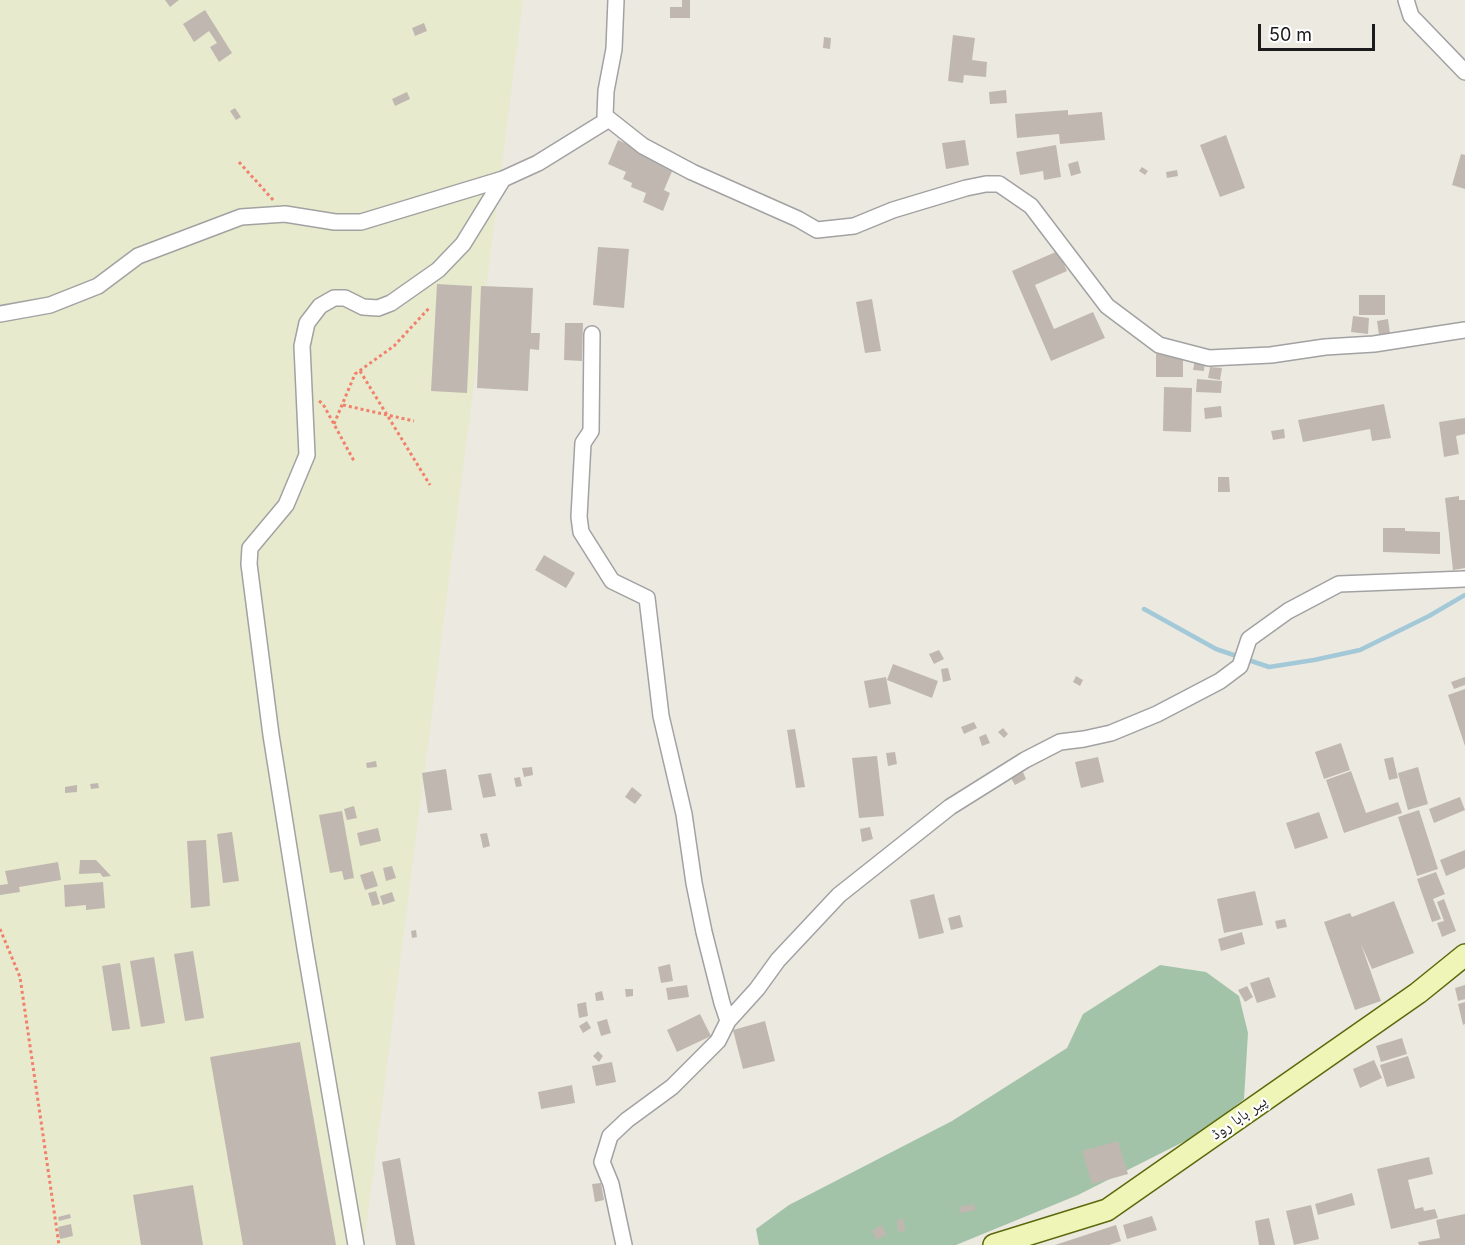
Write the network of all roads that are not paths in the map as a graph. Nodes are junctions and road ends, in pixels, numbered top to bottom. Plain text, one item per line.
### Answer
1 (616, 0) edge
2 (1406, 0) edge
3 (1465, 72) edge
4 (609, 119) junction
5 (504, 178) junction
6 (0, 314) edge
7 (1465, 330) edge
8 (592, 334) dead end
9 (1465, 579) edge
10 (1465, 955) edge
11 (728, 1021) junction
12 (356, 1245) edge
13 (624, 1245) edge
14 (994, 1245) edge

1 - 4 street
2 - 3 street
4 - 5 street
4 - 7 street
5 - 6 street
5 - 12 street
8 - 11 street
9 - 11 street
10 - 14 main road, پیر بابا روڈ
11 - 13 street

